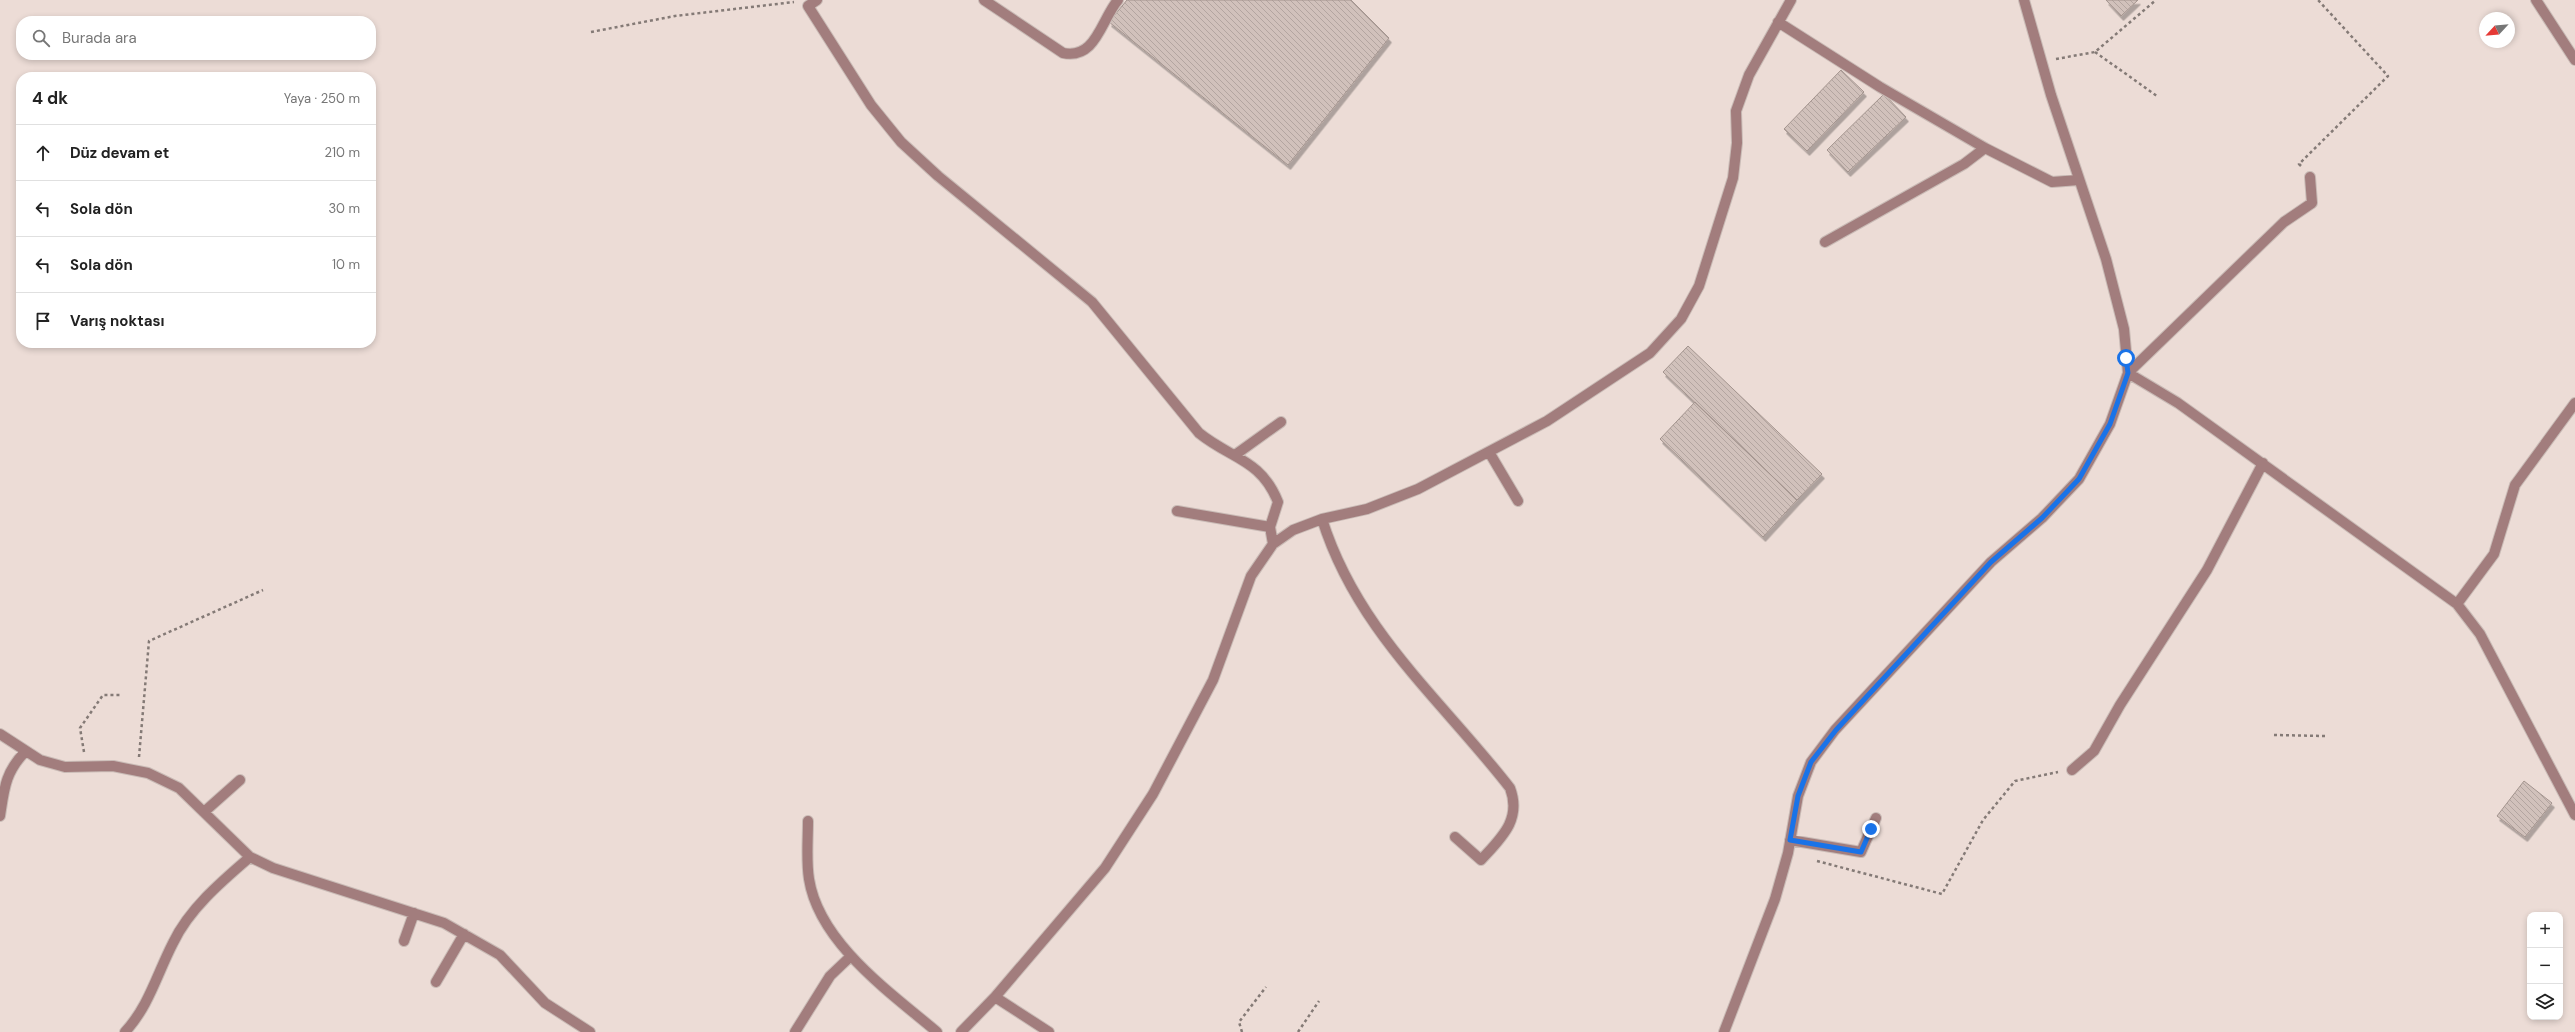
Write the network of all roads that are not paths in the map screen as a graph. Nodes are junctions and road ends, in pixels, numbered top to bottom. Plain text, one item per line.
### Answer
1 (817, 0) edge
2 (984, 0) edge
3 (1118, 0) edge
4 (1791, 0) edge
5 (2024, 0) edge
6 (2536, 0) edge
7 (1778, 22) junction
8 (2575, 60) edge
9 (1985, 148) junction
10 (2310, 177) road end
11 (2079, 180) junction
12 (1825, 242) dead end
13 (2128, 373) junction
14 (2575, 402) edge
15 (1281, 422) dead end
16 (1489, 452) junction
17 (1236, 455) junction
18 (2263, 463) junction
19 (1518, 501) dead end
20 (1177, 511) dead end
21 (1322, 519) junction
22 (1270, 527) junction
23 (1273, 544) junction
24 (2457, 604) junction
25 (0, 734) edge
26 (24, 752) junction
27 (2072, 770) road end
28 (240, 780) dead end
29 (204, 812) junction
30 (2575, 815) edge
31 (0, 816) edge
32 (1876, 818) dead end
33 (808, 821) dead end
34 (1455, 837) dead end
35 (1790, 840) junction
36 (250, 857) junction
37 (414, 913) junction
38 (464, 934) junction
39 (404, 941) dead end
40 (851, 956) junction
41 (436, 982) dead end
42 (995, 997) junction
43 (585, 1031) edge
44 (125, 1032) edge
45 (795, 1032) edge
46 (937, 1032) edge
47 (961, 1032) edge
48 (1049, 1032) edge
49 (1724, 1032) edge

1 - 17 street
2 - 3 street
4 - 7 street
5 - 11 street
6 - 8 street
7 - 9 street
7 - 16 street
9 - 11 street
9 - 12 street
10 - 13 street
11 - 13 street
13 - 18 street
13 - 35 street
14 - 24 street
15 - 17 street
16 - 19 street
16 - 21 street
17 - 22 street
18 - 24 street
18 - 27 street
20 - 22 street
21 - 23 street
21 - 34 street
22 - 23 street
23 - 42 street
24 - 30 street
25 - 26 street
26 - 29 street
26 - 31 street
28 - 29 street
29 - 36 street
32 - 35 street
33 - 40 street
35 - 49 street
36 - 37 street
36 - 44 street
37 - 38 street
37 - 39 street
38 - 41 street
38 - 43 street
40 - 45 street
40 - 46 street
42 - 47 street
42 - 48 street

